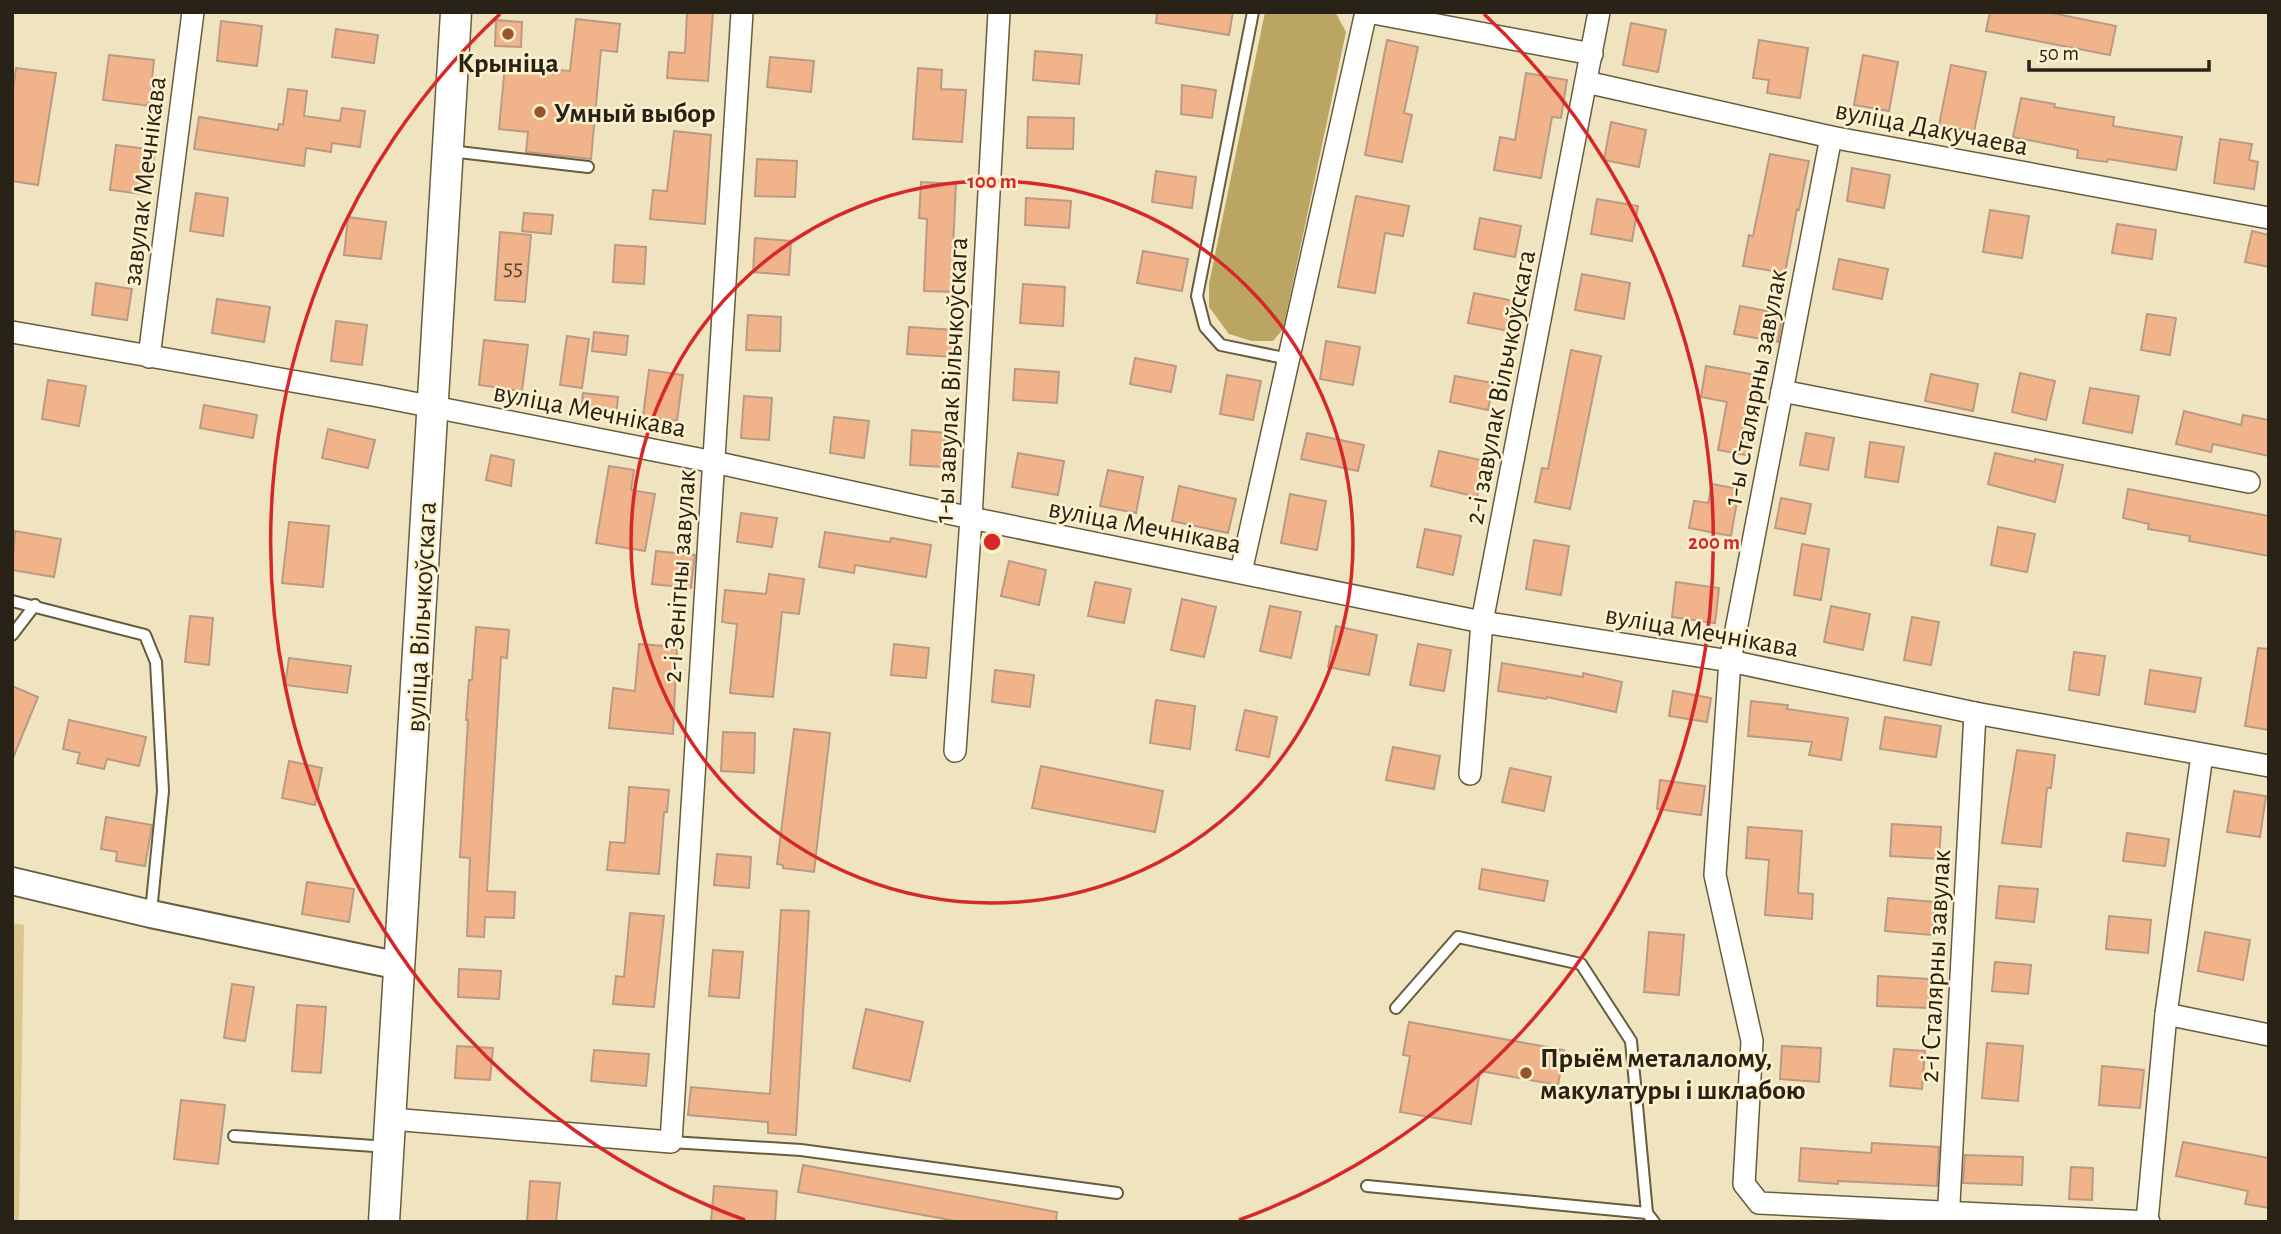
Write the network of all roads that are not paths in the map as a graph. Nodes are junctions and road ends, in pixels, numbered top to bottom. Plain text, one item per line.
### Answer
1 (193, 12) edge
2 (456, 12) edge
3 (742, 12) edge
4 (999, 12) edge
5 (1253, 12) edge
6 (1367, 12) edge
7 (1599, 12) edge
8 (1592, 54) junction
9 (1586, 82) junction
10 (1831, 137) junction
11 (447, 150) junction
12 (588, 167) dead end
13 (2269, 218) edge
14 (12, 331) edge
15 (149, 357) junction
16 (1289, 359) junction
17 (1782, 391) junction
18 (432, 407) junction
19 (714, 462) junction
20 (2249, 482) dead end
21 (971, 518) junction
22 (1241, 572) junction
23 (12, 601) edge
24 (35, 605) junction
25 (1482, 622) junction
26 (12, 635) edge
27 (1730, 661) junction
28 (1975, 713) junction
29 (955, 751) dead end
30 (2202, 755) junction
31 (2269, 766) edge
32 (1470, 774) dead end
33 (12, 881) edge
34 (151, 914) junction
35 (400, 966) junction
36 (1396, 1008) dead end
37 (2166, 1014) junction
38 (2269, 1035) edge
39 (390, 1133) junction
40 (234, 1136) dead end
41 (671, 1142) junction
42 (1367, 1186) dead end
43 (1117, 1193) dead end
44 (1651, 1217) edge
45 (1949, 1217) edge
46 (2148, 1221) edge
47 (384, 1222) edge

1 - 15 street, завулак Мечнікава
2 - 11 main road, вуліца Вільчкоўскага
3 - 19 street, 2-і Зенітны завулак
4 - 21 street, 1-ы завулак Вільчкоўскага
5 - 16 lane
6 - 8 street
6 - 16 street
7 - 8 street, 2-і завулак Вільчкоўскага
8 - 9 street, 2-і завулак Вільчкоўскага
9 - 10 street, вуліца Дакучаева
9 - 25 street, 2-і завулак Вільчкоўскага
10 - 13 street, вуліца Дакучаева
10 - 17 street, 1-ы Сталярны завулак
11 - 12 lane
11 - 18 main road, вуліца Вільчкоўскага
14 - 15 street, вуліца Мечнікава
15 - 18 street, вуліца Мечнікава
16 - 22 street
17 - 20 street
17 - 27 street, 1-ы Сталярны завулак
18 - 19 street, вуліца Мечнікава
18 - 35 main road, вуліца Вільчкоўскага
19 - 21 street, вуліца Мечнікава
19 - 41 street, 2-і Зенітны завулак
21 - 22 street, вуліца Мечнікава
21 - 29 street, 1-ы завулак Вільчкоўскага
22 - 25 street, вуліца Мечнікава
23 - 24 lane
24 - 26 lane
24 - 34 lane
25 - 27 street, вуліца Мечнікава
25 - 32 street, 2-і завулак Вільчкоўскага
27 - 28 street, вуліца Мечнікава
27 - 45 street, 1-ы Сталярны завулак
28 - 30 street, вуліца Мечнікава
28 - 45 street, 2-і Сталярны завулак
30 - 31 street, вуліца Мечнікава
30 - 37 street
33 - 34 street
34 - 35 street
35 - 39 main road, вуліца Вільчкоўскага
36 - 44 lane
37 - 38 street
37 - 46 street
39 - 40 lane
39 - 41 street
39 - 47 main road, вуліца Вільчкоўскага
41 - 43 lane
42 - 44 lane
45 - 46 street, 1-ы Сталярны завулак

